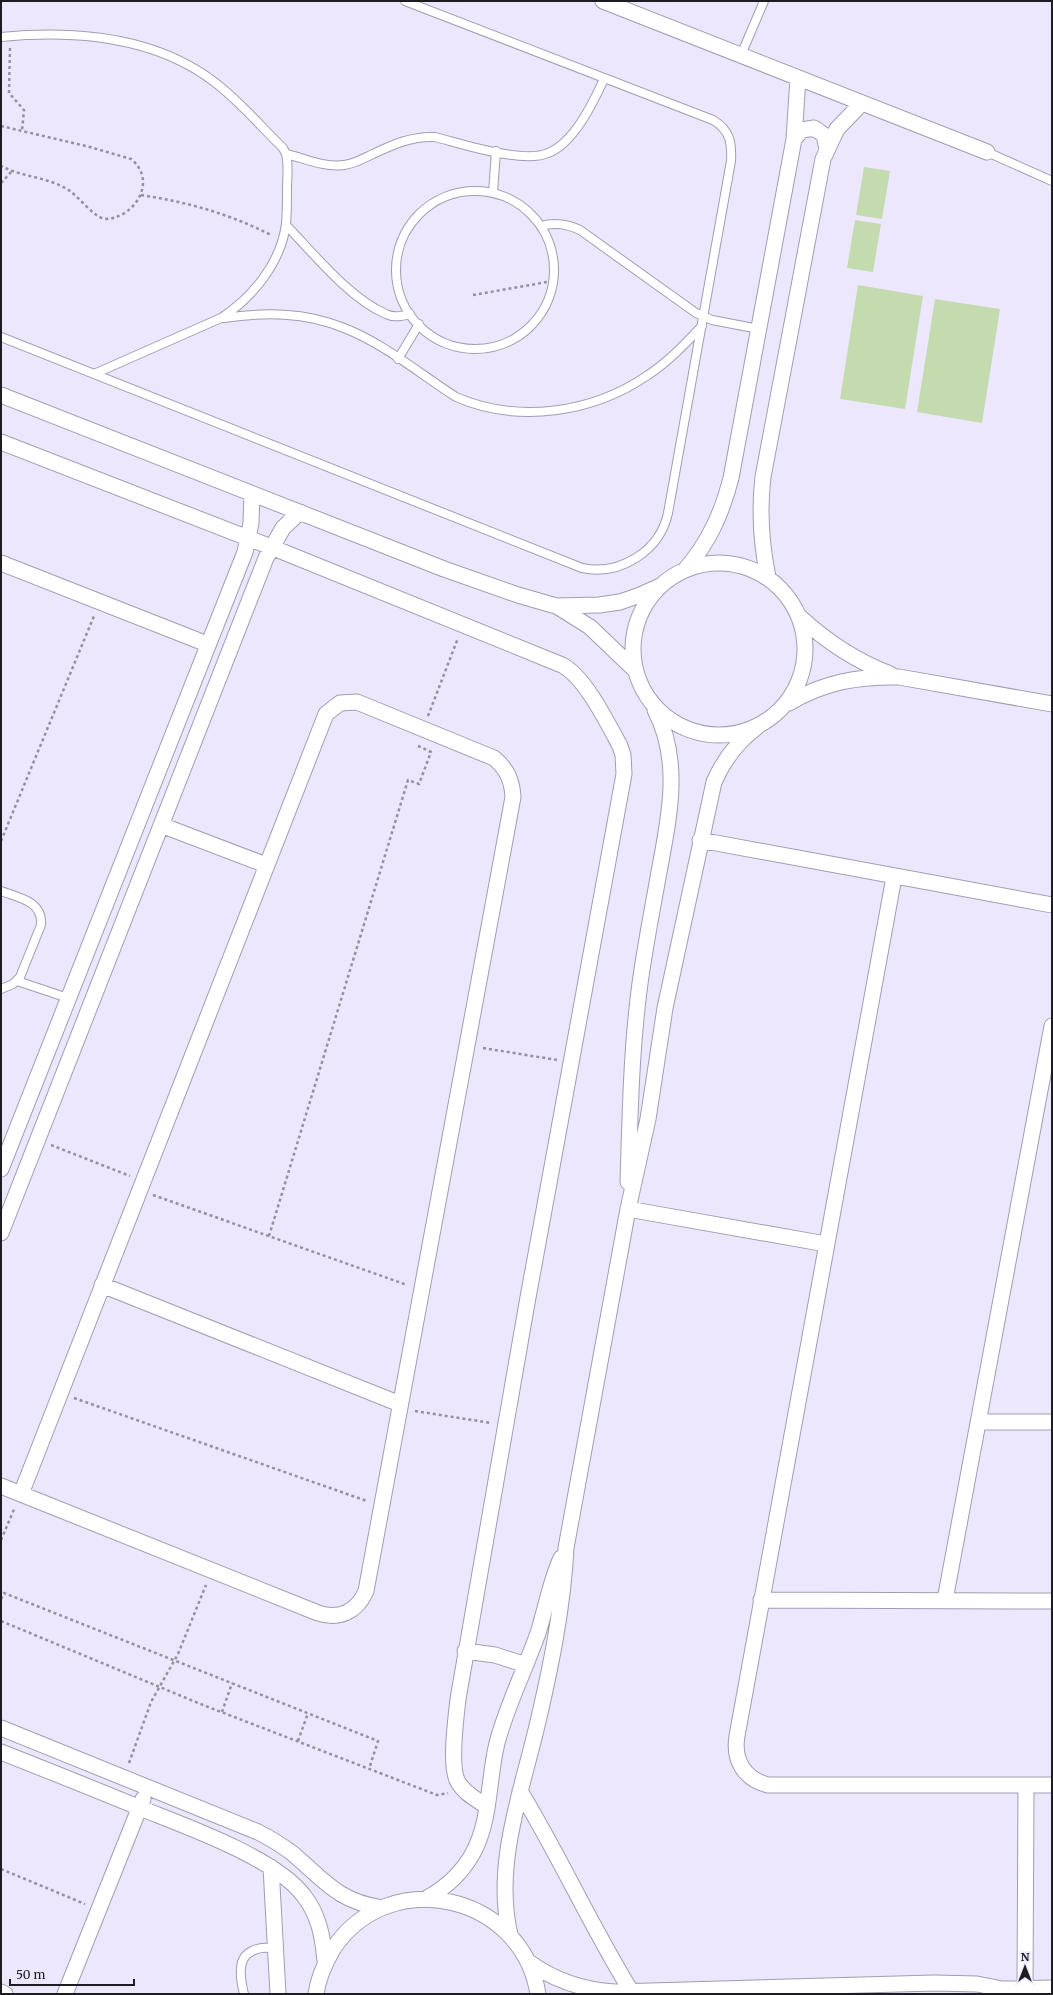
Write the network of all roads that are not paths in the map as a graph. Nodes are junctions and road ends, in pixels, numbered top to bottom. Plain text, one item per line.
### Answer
1 (405, 1) edge
2 (603, 1) edge
3 (764, 1) edge
4 (1, 37) edge
5 (741, 55) junction
6 (798, 78) junction
7 (604, 79) junction
8 (862, 103) junction
9 (794, 139) junction
10 (827, 149) junction
11 (496, 151) junction
12 (987, 152) joint
13 (286, 154) junction
14 (1052, 181) edge
15 (494, 193) junction
16 (286, 226) junction
17 (541, 226) junction
18 (410, 314) junction
19 (704, 317) junction
20 (221, 318) junction
21 (419, 324) junction
22 (702, 326) junction
23 (759, 329) junction
24 (1, 337) edge
25 (398, 359) junction
26 (94, 374) junction
27 (1, 395) edge
28 (1, 442) edge
29 (252, 494) junction
30 (300, 512) junction
31 (248, 539) junction
32 (271, 547) junction
33 (1, 563) edge
34 (685, 570) junction
35 (768, 577) junction
36 (660, 586) junction
37 (556, 606) junction
38 (800, 617) junction
39 (207, 644) junction
40 (634, 669) junction
41 (899, 677) junction
42 (787, 704) junction
43 (1052, 704) edge
44 (653, 705) junction
45 (757, 727) junction
46 (161, 825) junction
47 (700, 840) junction
48 (266, 865) junction
49 (894, 877) junction
50 (1, 891) edge
51 (1052, 905) edge
52 (17, 981) junction
53 (1, 989) edge
54 (68, 998) junction
55 (1052, 1026) edge
56 (1046, 1088) edge
57 (1, 1169) edge
58 (628, 1209) junction
59 (1, 1233) edge
60 (826, 1244) junction
61 (102, 1285) junction
62 (400, 1406) junction
63 (978, 1422) junction
64 (1052, 1422) edge
65 (1, 1486) edge
66 (21, 1494) junction
67 (566, 1548) junction
68 (761, 1600) junction
69 (945, 1600) junction
70 (1052, 1601) edge
71 (465, 1651) junction
72 (526, 1666) junction
73 (1, 1728) edge
74 (1, 1752) edge
75 (1026, 1785) junction
76 (1052, 1785) edge
77 (148, 1787) junction
78 (520, 1792) junction
79 (486, 1806) junction
80 (139, 1807) junction
81 (271, 1867) junction
82 (427, 1898) junction
83 (382, 1908) junction
84 (510, 1935) junction
85 (275, 1949) junction
86 (325, 1961) junction
87 (528, 1962) junction
88 (1052, 1988) edge
89 (1002, 1989) junction
90 (1025, 1989) junction
91 (632, 1991) junction
92 (1, 1992) edge
93 (5, 1994) edge
94 (65, 1994) edge
95 (244, 1994) edge
96 (278, 1994) edge
97 (316, 1994) edge
98 (538, 1994) edge
99 (988, 1994) edge

1 - 7 lane
2 - 5 street
3 - 5 lane
4 - 13 lane
5 - 6 street
6 - 8 street
6 - 9 street
7 - 11 lane
7 - 19 lane
8 - 10 street
8 - 12 street
9 - 10 street
9 - 23 street
10 - 35 street
11 - 13 lane
11 - 15 lane
12 - 14 lane
13 - 16 lane
15 - 17 lane
15 - 18 lane
16 - 18 lane
16 - 20 lane
17 - 19 lane
17 - 21 lane
18 - 21 lane
19 - 22 lane
19 - 23 lane
20 - 25 lane
20 - 26 lane
21 - 25 lane
22 - 25 lane
22 - 26 lane
23 - 34 street
24 - 26 lane
27 - 29 street
28 - 31 street
29 - 30 street
29 - 31 street
30 - 32 street
30 - 37 street
31 - 32 street
31 - 39 street
32 - 46 street
32 - 71 street
33 - 39 street
34 - 35 street
34 - 36 street
35 - 38 street
36 - 37 street
36 - 40 street
37 - 40 street
38 - 41 street
38 - 42 street
39 - 54 street
40 - 44 street
41 - 42 street
41 - 43 street
42 - 45 street
44 - 45 street
44 - 58 street
45 - 47 street
46 - 48 street
46 - 59 street
47 - 49 street
47 - 58 street
48 - 61 street
48 - 62 street
49 - 51 street
49 - 60 street
50 - 52 lane
52 - 53 lane
52 - 54 lane
54 - 57 street
55 - 56 street
56 - 63 street
58 - 60 street
58 - 67 street
60 - 68 street
61 - 62 street
61 - 66 street
62 - 66 street
63 - 64 street
63 - 69 street
65 - 66 street
67 - 72 street
67 - 78 street
68 - 69 street
68 - 75 street
69 - 70 street
71 - 72 street
71 - 79 street
72 - 79 street
73 - 77 street
74 - 80 street
75 - 76 street
75 - 90 street
77 - 80 street
77 - 83 street
78 - 84 street
78 - 91 street
79 - 82 street
80 - 81 street
80 - 94 street
81 - 85 street
81 - 86 street
82 - 83 street
82 - 84 street
83 - 86 street
84 - 87 street
85 - 95 lane
85 - 96 street
86 - 97 street
87 - 91 street
87 - 98 street
88 - 90 street
89 - 90 street
89 - 91 street
89 - 99 street
92 - 93 street

